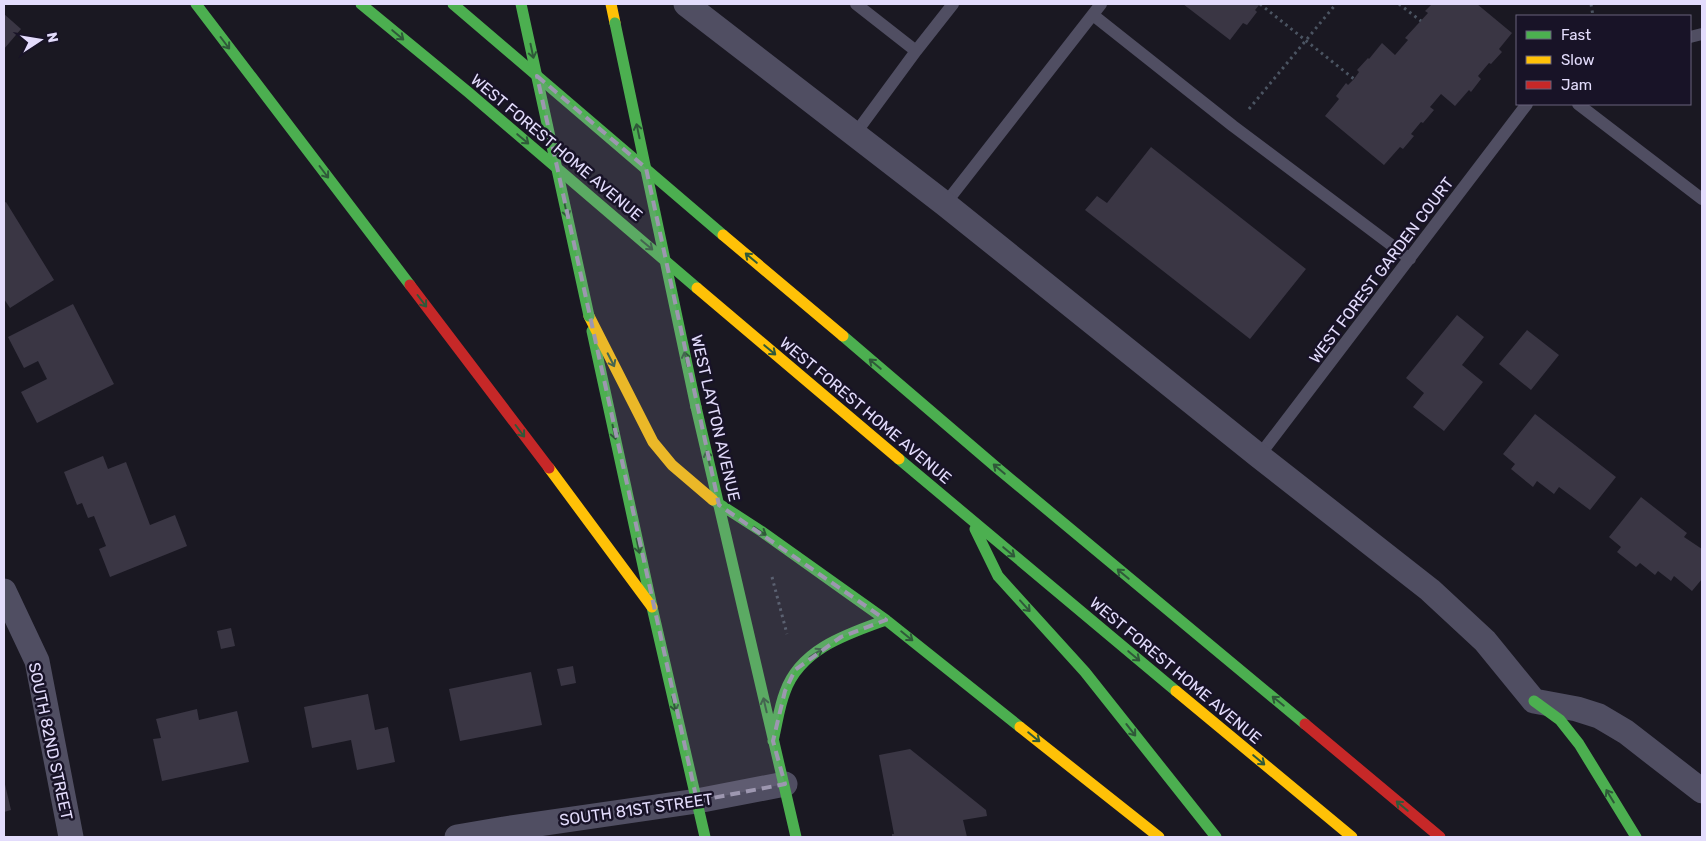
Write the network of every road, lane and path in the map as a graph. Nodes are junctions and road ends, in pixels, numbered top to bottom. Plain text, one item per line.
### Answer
1 (196, 4) edge
2 (361, 4) edge
3 (453, 4) edge
4 (521, 4) edge
5 (611, 4) edge
6 (686, 4) edge
7 (856, 4) edge
8 (953, 4) edge
9 (1101, 4) edge
10 (1260, 4) edge
11 (1336, 4) edge
12 (1399, 4) edge
13 (1093, 15) junction
14 (1421, 21) dead end
15 (1306, 40) junction
16 (916, 51) junction
17 (1354, 78) dead end
18 (1526, 105) edge
19 (1579, 105) edge
20 (1233, 126) junction
21 (855, 134) junction
22 (1702, 200) edge
23 (945, 204) junction
24 (1410, 259) junction
25 (589, 316) junction
26 (1259, 456) junction
27 (719, 505) junction
28 (972, 521) junction
29 (772, 577) dead end
30 (4, 591) edge
31 (652, 607) junction
32 (886, 620) junction
33 (787, 634) dead end
34 (1534, 702) junction
35 (774, 741) junction
36 (785, 784) junction
37 (1702, 791) edge
38 (697, 801) junction
39 (483, 835) edge
40 (71, 837) edge
41 (457, 837) edge
42 (704, 837) edge
43 (796, 837) edge
44 (1159, 837) edge
45 (1216, 837) edge
46 (1352, 837) edge
47 (1440, 837) edge
48 (1636, 837) edge

1 -> 31 main road
2 -> 28 main road, WEST FOREST HOME AVENUE
47 -> 3 main road
4 -> 25 main road, bridge
27 -> 5 main road, WEST LAYTON AVENUE, bridge
6 - 21 street
7 - 16 lane
8 - 16 lane
9 - 13 lane
10 - 15 path
11 - 15 path
12 - 14 path
13 - 20 lane
13 - 23 lane
15 - 17 path
15 - 20 path
16 - 21 lane
18 - 24 lane, WEST FOREST GARDEN COURT
19 - 22 lane
20 - 24 lane
21 - 23 street
23 - 26 street
24 - 26 lane, WEST FOREST GARDEN COURT
25 -> 27 main road
25 -> 31 main road
26 - 34 street
27 -> 32 main road
35 -> 27 main road, WEST LAYTON AVENUE
28 -> 45 main road
28 -> 46 main road, WEST FOREST HOME AVENUE
29 - 33 path
30 - 40 street, SOUTH 82ND STREET
31 -> 38 main road
35 -> 32 main road
32 -> 44 main road
34 - 37 street
48 -> 34 main road
35 - 36 main road, WEST LAYTON AVENUE
36 - 38 street, SOUTH 81ST STREET
36 - 43 main road, WEST LAYTON AVENUE
38 - 39 street, SOUTH 81ST STREET
38 - 42 main road
39 - 41 street, SOUTH 81ST STREET

